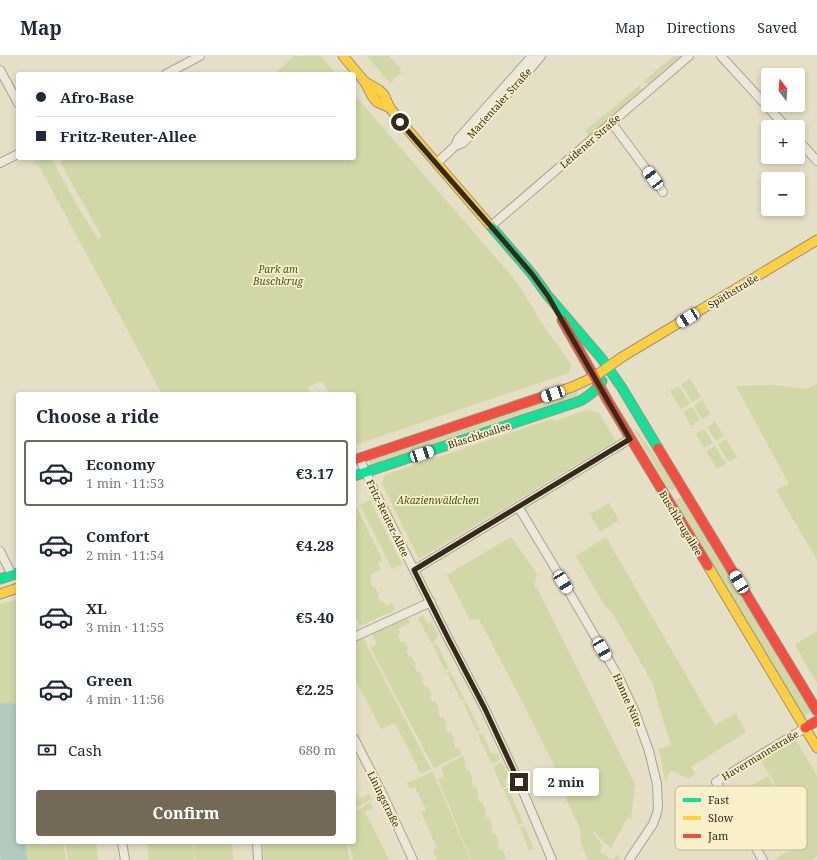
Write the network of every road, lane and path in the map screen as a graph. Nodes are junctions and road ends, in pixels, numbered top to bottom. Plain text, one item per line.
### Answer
1 (200, 56) edge
2 (343, 56) edge
3 (532, 56) edge
4 (541, 56) edge
5 (689, 56) edge
6 (721, 56) edge
7 (0, 70) edge
8 (170, 72) edge
9 (16, 99) edge
10 (780, 120) edge
11 (611, 122) junction
12 (454, 146) junction
13 (805, 148) edge
14 (16, 155) edge
15 (817, 161) edge
16 (0, 163) edge
17 (437, 163) junction
18 (664, 192) dead end
19 (491, 226) junction
20 (817, 240) edge
21 (548, 296) junction
22 (609, 367) junction
23 (594, 377) junction
24 (599, 386) junction
25 (630, 439) junction
26 (357, 459) edge
27 (366, 472) junction
28 (356, 475) edge
29 (675, 493) junction
30 (519, 508) junction
31 (0, 551) edge
32 (414, 570) junction
33 (15, 574) edge
34 (0, 579) edge
35 (16, 589) edge
36 (0, 594) edge
37 (431, 602) junction
38 (356, 636) edge
39 (817, 711) edge
40 (817, 721) edge
41 (805, 728) junction
42 (356, 742) edge
43 (817, 748) edge
44 (718, 786) edge
45 (122, 844) edge
46 (257, 844) edge
47 (757, 850) edge
48 (125, 860) edge
49 (258, 860) edge
50 (413, 860) edge
51 (552, 860) edge
52 (629, 860) edge
53 (763, 860) edge

1 - 8 street
2 - 17 main road, Buschkrugallee
3 - 12 street, Marientaler Straße
4 - 12 street, Marientaler Straße
5 - 11 street, Leidener Straße
6 - 10 street
7 - 9 street
11 - 18 street
11 - 19 street, Leidener Straße
12 - 17 street, Marientaler Straße
13 - 15 street
14 - 16 street
17 - 19 main road, Buschkrugallee
19 - 21 main road, Buschkrugallee
20 - 22 main road, Späthstraße
21 - 22 main road, Buschkrugallee
21 - 23 main road, Buschkrugallee
22 - 23 main road, Späthstraße
22 - 24 main road
22 - 29 main road, Buschkrugallee
23 - 24 main road, Buschkrugallee
23 - 26 main road, Blaschkoallee
24 - 25 main road, Buschkrugallee
24 - 27 main road, Blaschkoallee
25 - 29 main road, Buschkrugallee
25 - 30 street
26 - 27 street, Fritz-Reuter-Allee
27 - 28 main road, Blaschkoallee
27 - 32 street, Fritz-Reuter-Allee
29 - 39 main road, Buschkrugallee
29 - 41 main road, Buschkrugallee
30 - 32 street
30 - 52 street, Hanne Nüte
31 - 33 street
32 - 37 street, Fritz-Reuter-Allee
33 - 34 main road
35 - 36 main road
37 - 38 street
37 - 51 street, Fritz-Reuter-Allee
40 - 41 main road
41 - 43 main road, Buschkrugallee
41 - 44 street, Havermannstraße
42 - 50 street, Liningstraße
45 - 48 street
46 - 49 street
47 - 53 street, Havermannstraße

